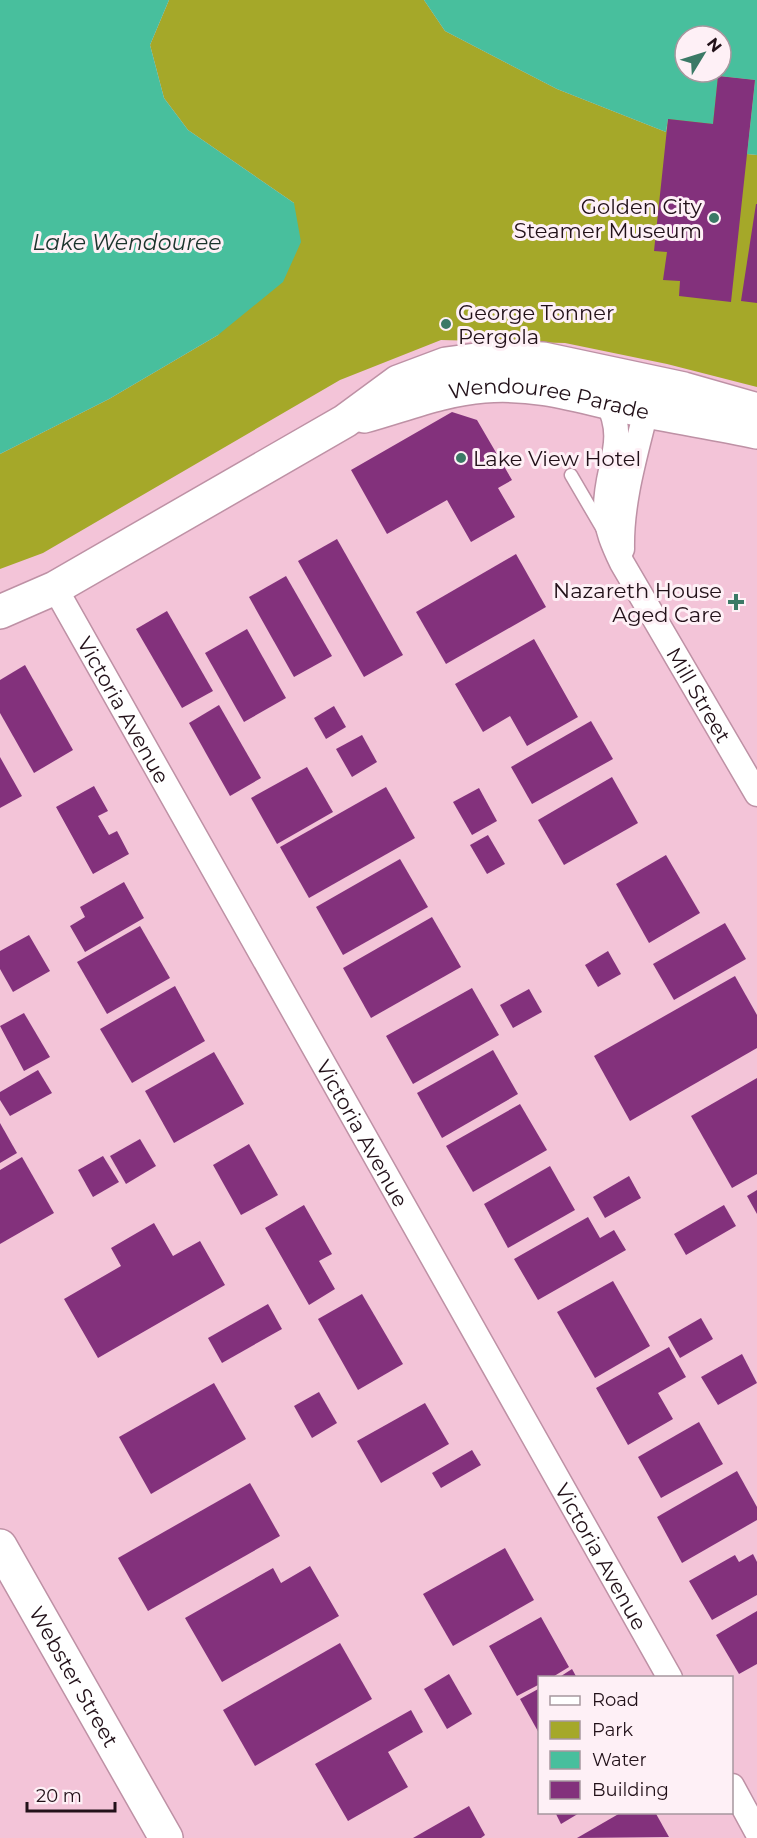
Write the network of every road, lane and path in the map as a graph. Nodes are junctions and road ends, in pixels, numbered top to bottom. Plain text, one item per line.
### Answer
1 (630, 378) junction
2 (607, 401) junction
3 (757, 410) edge
4 (646, 411) junction
5 (345, 421) junction
6 (757, 432) edge
7 (571, 475) dead end
8 (622, 563) junction
9 (55, 588) junction
10 (0, 612) edge
11 (757, 794) edge
12 (0, 1546) edge
13 (669, 1676) edge
14 (733, 1788) edge
15 (757, 1832) edge
16 (166, 1838) edge

1 - 3 street, Wendouree Parade
1 - 4 street
1 - 5 street, Wendouree Parade
2 - 4 street, Wendouree Parade
2 - 5 street, Wendouree Parade
2 - 8 street, Mill Street
4 - 6 street, Wendouree Parade
4 - 8 street
5 - 9 street, Wendouree Parade
7 - 8 lane
8 - 11 street, Mill Street
9 - 10 street, Wendouree Parade
9 - 13 street, Victoria Avenue
12 - 16 street, Webster Street
14 - 15 street

